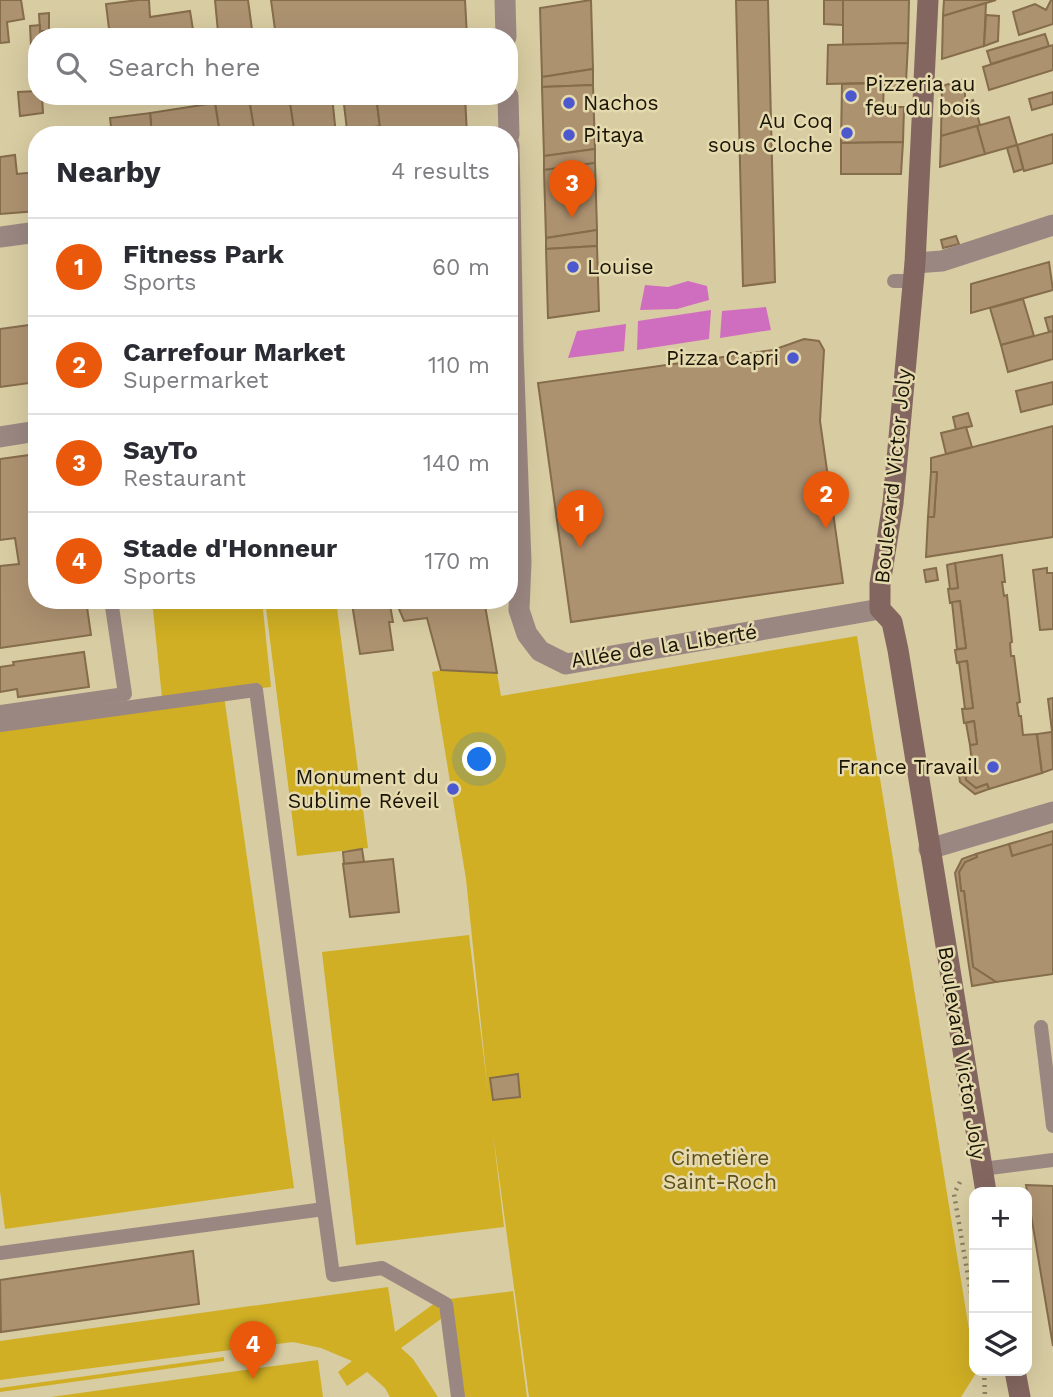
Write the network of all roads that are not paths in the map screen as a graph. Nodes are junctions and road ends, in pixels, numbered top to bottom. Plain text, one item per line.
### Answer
1 (505, 0) edge
2 (928, 0) edge
3 (506, 28) edge
4 (508, 105) edge
5 (509, 126) edge
6 (1053, 225) edge
7 (28, 233) edge
8 (0, 237) edge
9 (907, 275) junction
10 (28, 432) edge
11 (0, 437) edge
12 (518, 498) edge
13 (112, 609) edge
14 (880, 609) junction
15 (0, 712) edge
16 (0, 726) edge
17 (1053, 812) edge
18 (929, 849) junction
19 (1041, 1027) dead end
20 (1053, 1126) edge
21 (1053, 1160) edge
22 (982, 1169) junction
23 (985, 1187) edge
24 (324, 1209) junction
25 (0, 1253) edge
26 (1016, 1376) edge
27 (458, 1397) edge
28 (1020, 1397) edge

1 - 3 street
2 - 9 main road, Boulevard Victor Joly
4 - 5 street
6 - 9 street
7 - 8 street
9 - 14 main road, Boulevard Victor Joly
10 - 11 street
12 - 14 street, Allée de la Liberté
13 - 15 lane
14 - 18 main road, Boulevard Victor Joly
16 - 24 lane
17 - 18 street
18 - 22 main road, Boulevard Victor Joly
19 - 20 lane
21 - 22 lane
22 - 23 main road, Boulevard Victor Joly
24 - 25 lane
24 - 27 lane
26 - 28 main road

